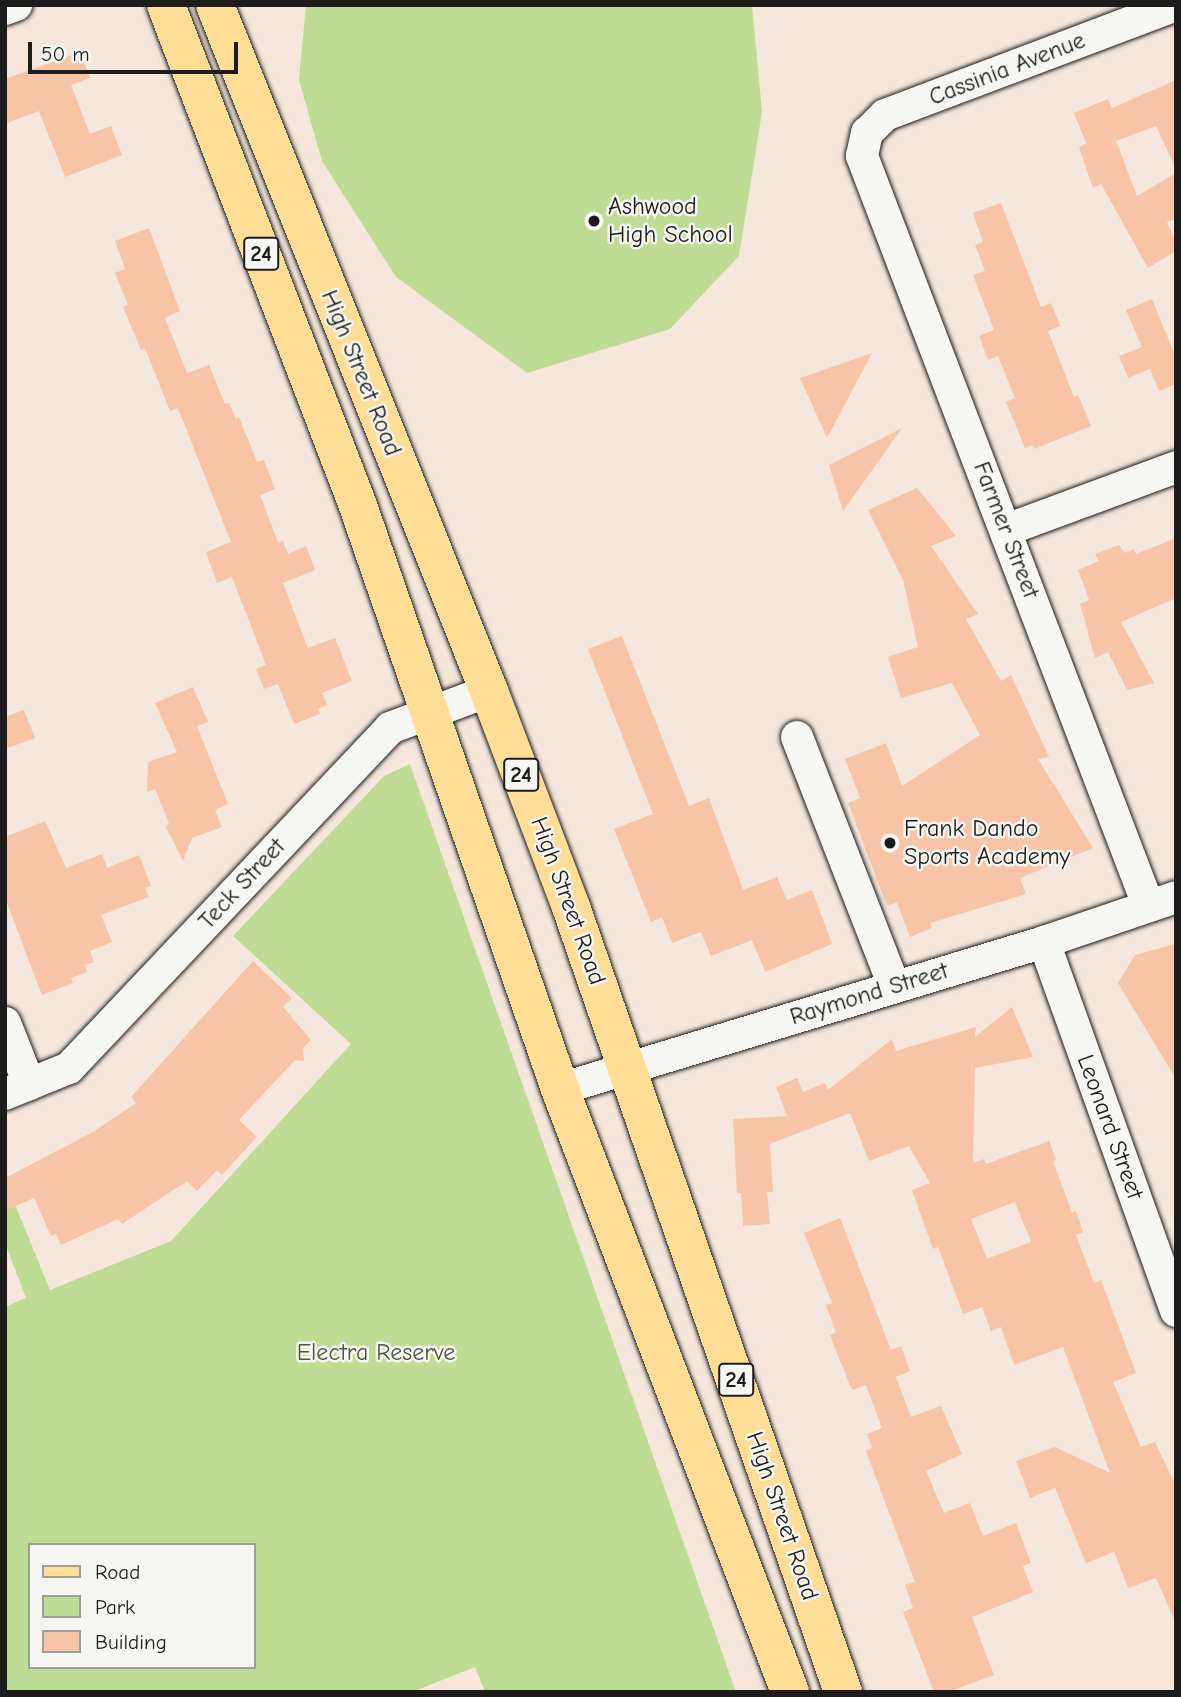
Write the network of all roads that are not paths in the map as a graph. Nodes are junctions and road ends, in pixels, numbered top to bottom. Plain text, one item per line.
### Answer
1 (16, 5) edge
2 (166, 5) edge
3 (215, 5) edge
4 (1176, 5) edge
5 (5, 9) edge
6 (862, 156) joint
7 (1176, 467) edge
8 (1006, 530) junction
9 (489, 691) junction
10 (428, 711) junction
11 (797, 737) dead end
12 (1162, 901) edge
13 (1044, 942) junction
14 (894, 986) junction
15 (5, 1023) edge
16 (629, 1069) junction
17 (17, 1089) edge
18 (560, 1089) junction
19 (1176, 1311) edge
20 (790, 1692) edge
21 (843, 1692) edge

1 - 5 street
2 - 10 main road, High Street Road / 24
3 - 9 main road, High Street Road / 24
4 - 6 street, Cassinia Avenue
6 - 8 street, Farmer Street
7 - 8 street
8 - 12 street, Farmer Street
9 - 10 street, Teck Street
9 - 16 main road, High Street Road / 24
10 - 17 street, Teck Street
10 - 18 main road, High Street Road / 24
11 - 14 street
12 - 13 street, Raymond Street
13 - 14 street, Raymond Street
13 - 19 street, Leonard Street
14 - 16 street, Raymond Street
15 - 17 street
16 - 18 street, Raymond Street
16 - 21 main road, High Street Road / 24
18 - 20 main road, High Street Road / 24

